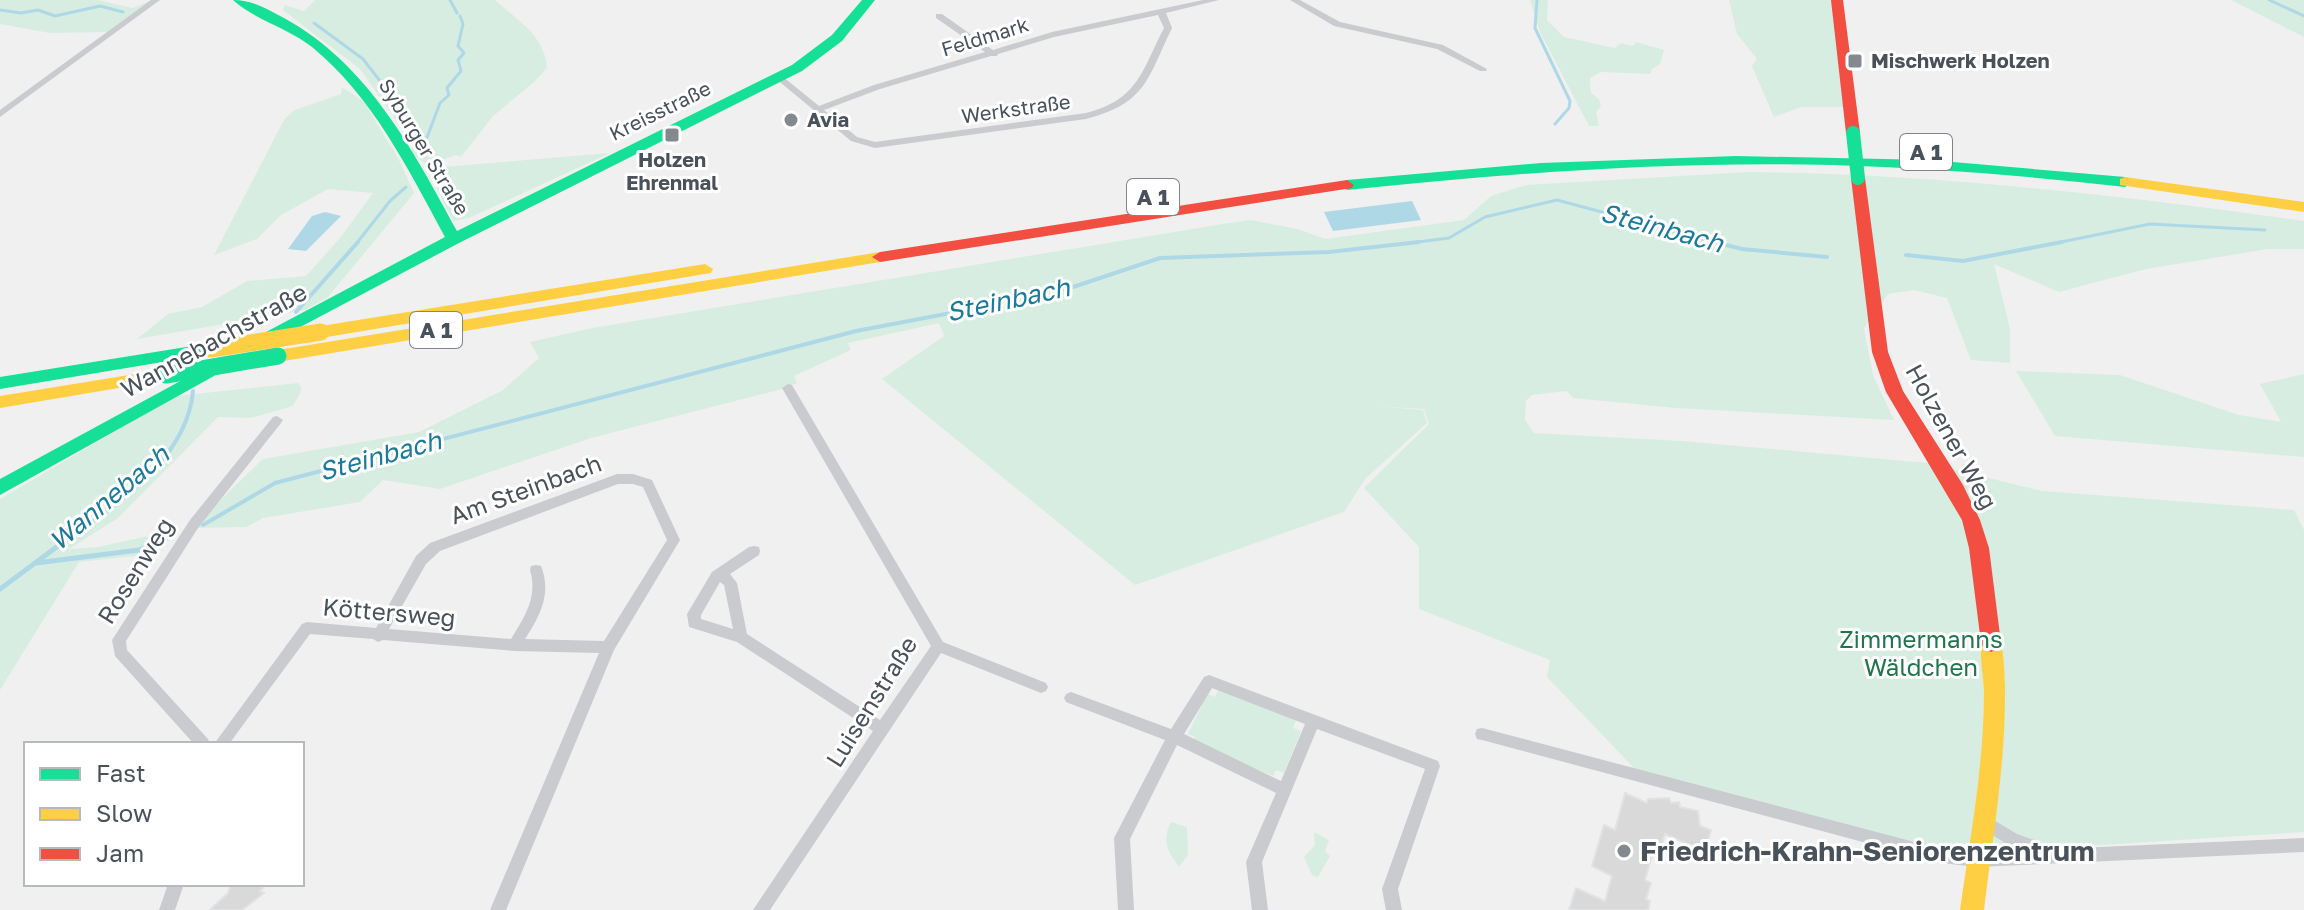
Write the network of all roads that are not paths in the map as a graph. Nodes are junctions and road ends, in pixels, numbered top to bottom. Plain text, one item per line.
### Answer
1 (156, 0) edge
2 (239, 0) edge
3 (869, 0) edge
4 (1215, 0) edge
5 (1294, 0) edge
6 (1837, 0) edge
7 (1162, 13) junction
8 (939, 16) dead end
9 (994, 54) junction
10 (1483, 69) dead end
11 (779, 78) junction
12 (818, 109) junction
13 (0, 114) edge
14 (2304, 193) edge
15 (2304, 207) edge
16 (454, 239) junction
17 (0, 383) edge
18 (788, 388) dead end
19 (0, 402) edge
20 (277, 420) dead end
21 (0, 488) edge
22 (754, 551) dead end
23 (536, 570) dead end
24 (717, 576) junction
25 (378, 636) junction
26 (741, 637) junction
27 (515, 645) junction
28 (938, 646) junction
29 (608, 647) junction
30 (1041, 687) dead end
31 (1071, 698) dead end
32 (1314, 720) junction
33 (883, 730) junction
34 (1482, 734) dead end
35 (1175, 737) junction
36 (201, 742) edge
37 (222, 742) edge
38 (1284, 790) junction
39 (1982, 820) junction
40 (2304, 845) edge
41 (2055, 855) junction
42 (1977, 860) junction
43 (175, 886) edge
44 (167, 910) edge
45 (498, 910) edge
46 (761, 910) edge
47 (1126, 910) edge
48 (1260, 910) edge
49 (1394, 910) edge
50 (1972, 910) edge

1 - 13 street
2 - 16 main road, Syburger Straße
3 - 11 main road, Kreisstraße
4 - 7 street, Feldmark
5 - 10 street
6 - 39 main road, Holzener Weg, bridge
7 - 9 street, Feldmark
7 - 12 street, Werkstraße
8 - 9 street
9 - 12 street, Feldmark
11 - 12 street
11 - 16 main road, Kreisstraße
14 - 17 main road, A 1, bridge
15 - 19 main road, A 1, bridge
16 - 21 main road, Wannebachstraße
18 - 28 street, Luisenstraße
20 - 36 street, Rosenweg
22 - 24 street
23 - 27 street
24 - 26 street
24 - 26 street
25 - 27 street, Köttersweg
25 - 29 street, Am Steinbach
25 - 37 street, Köttersweg
26 - 33 street
27 - 29 street, Köttersweg
28 - 30 street
28 - 33 street, Luisenstraße
29 - 45 street, Am Steinbach
31 - 35 street
32 - 35 street
32 - 38 street
32 - 49 street
33 - 46 street, Luisenstraße
34 - 42 street
35 - 38 street
35 - 47 street
38 - 48 street
39 - 41 street
39 - 42 main road, Holzener Weg
40 - 41 street
41 - 42 street
42 - 50 main road, Holzener Weg
43 - 44 street

